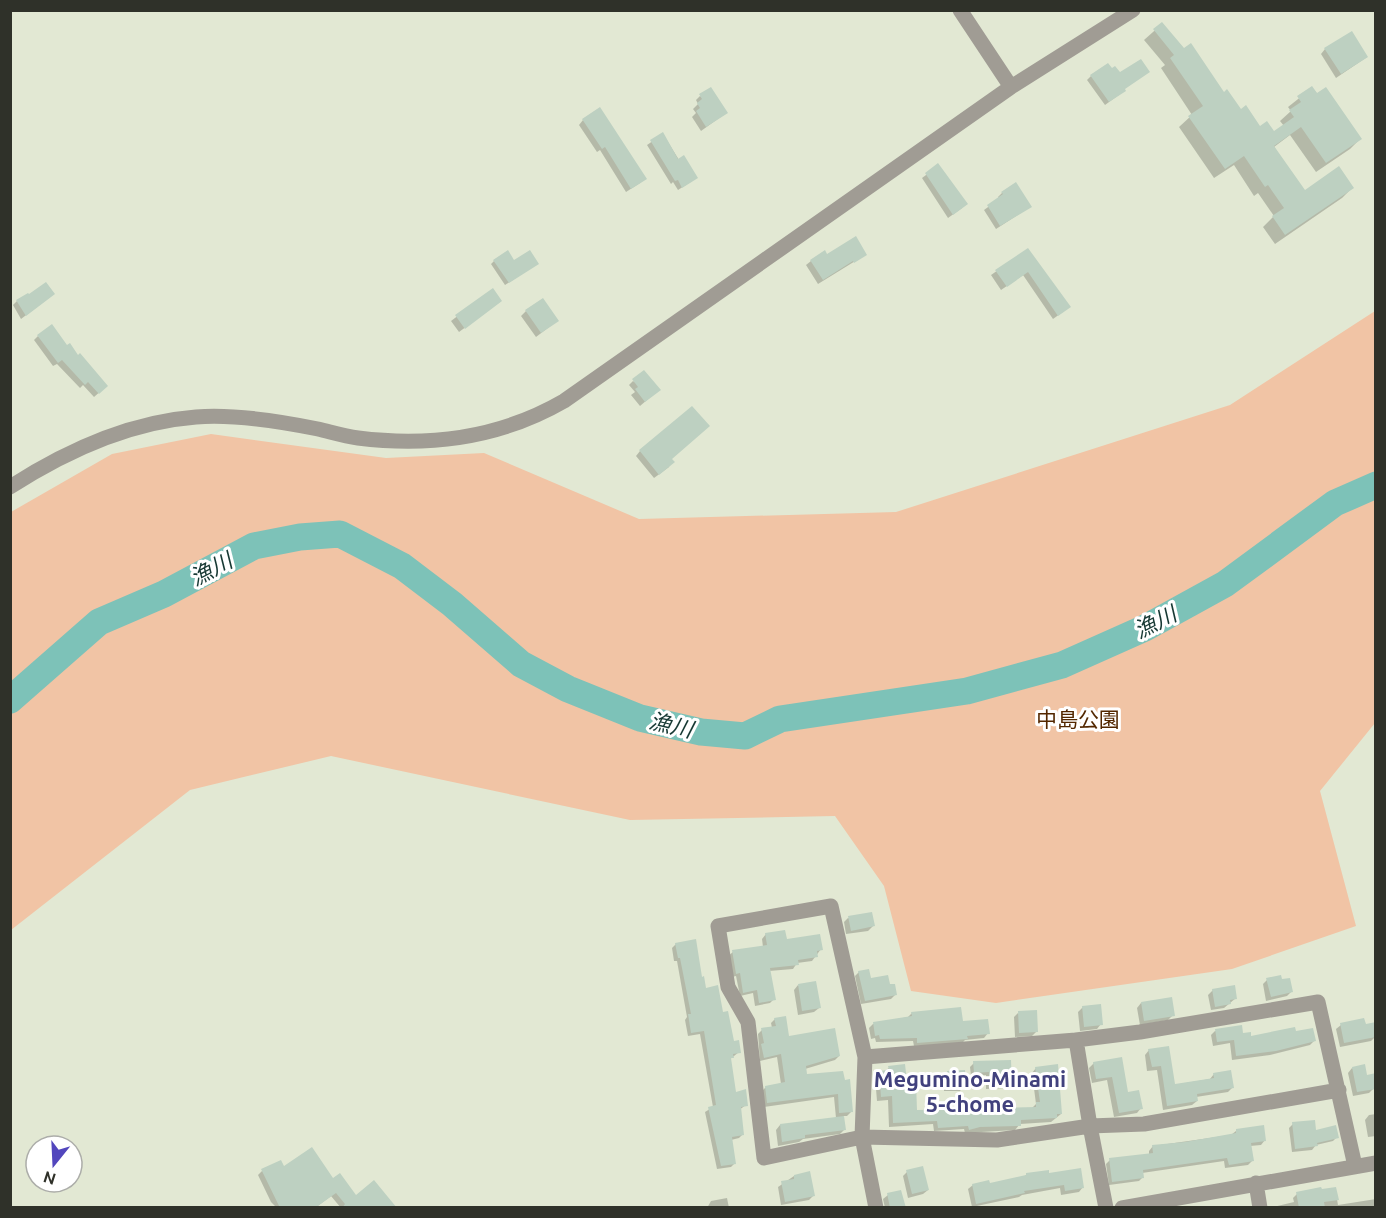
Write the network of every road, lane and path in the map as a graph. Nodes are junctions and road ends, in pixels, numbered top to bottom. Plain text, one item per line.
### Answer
1 (960, 10) edge
2 (1132, 10) edge
3 (1011, 87) junction
4 (10, 487) edge
5 (1076, 1040) junction
6 (865, 1057) junction
7 (1339, 1090) junction
8 (1090, 1126) junction
9 (862, 1137) junction
10 (1376, 1163) edge
11 (1355, 1166) junction
12 (1256, 1183) junction
13 (876, 1208) edge
14 (1106, 1208) edge
15 (1122, 1208) edge
16 (1260, 1208) edge

1 - 3 street
2 - 3 street
3 - 4 street
5 - 6 street
5 - 7 street
5 - 8 street
6 - 9 street
6 - 9 street
7 - 8 street
7 - 11 street
8 - 9 street
8 - 14 street
9 - 13 street
10 - 11 street
11 - 12 street
12 - 15 street
12 - 16 street

